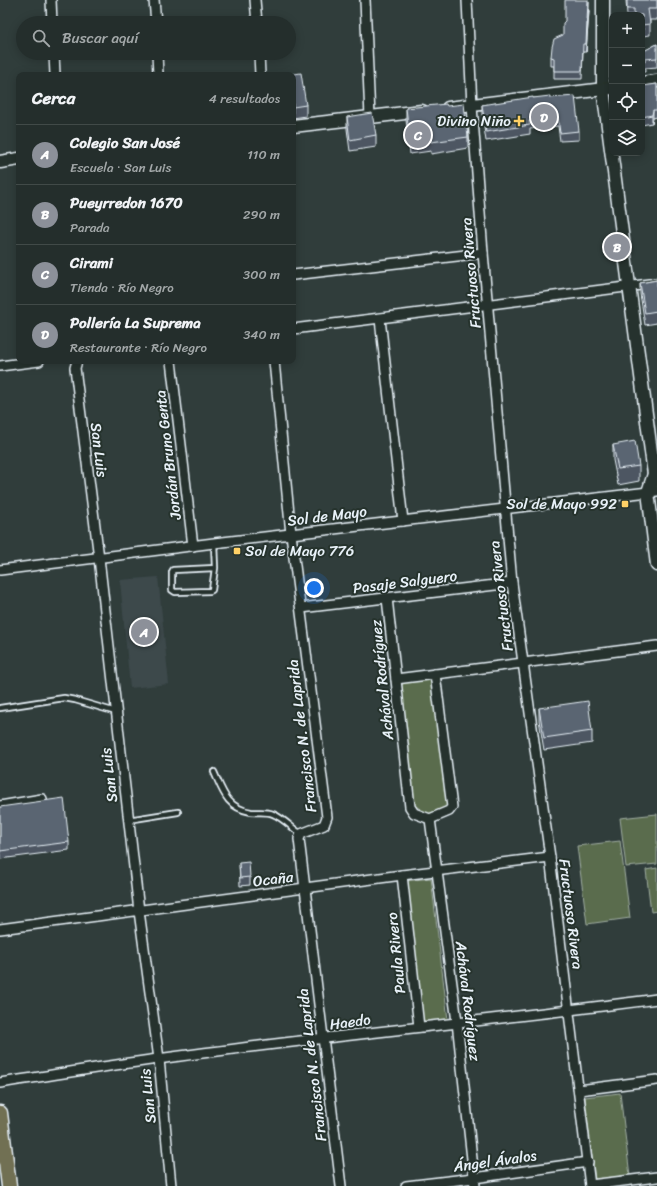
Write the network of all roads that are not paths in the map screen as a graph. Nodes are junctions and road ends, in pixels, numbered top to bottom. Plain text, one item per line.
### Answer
1 (51, 0) edge
2 (154, 0) edge
3 (255, 0) edge
4 (365, 0) edge
5 (467, 0) edge
6 (603, 0) edge
7 (52, 16) edge
8 (155, 16) edge
9 (256, 16) edge
10 (54, 60) edge
11 (157, 60) edge
12 (259, 60) edge
13 (55, 72) edge
14 (158, 72) edge
15 (260, 72) edge
16 (657, 81) edge
17 (645, 83) edge
18 (608, 88) edge
19 (472, 106) junction
20 (370, 117) junction
21 (296, 126) edge
22 (16, 159) edge
23 (0, 162) edge
24 (483, 253) junction
25 (296, 275) edge
26 (657, 283) edge
27 (629, 287) junction
28 (487, 304) junction
29 (380, 319) junction
30 (296, 329) edge
31 (16, 364) edge
32 (76, 364) edge
33 (171, 364) edge
34 (274, 364) edge
35 (0, 366) edge
36 (655, 477) edge
37 (653, 492) edge
38 (506, 508) junction
39 (403, 521) junction
40 (291, 534) junction
41 (214, 543) junction
42 (193, 546) junction
43 (99, 558) junction
44 (657, 565) edge
45 (215, 568) junction
46 (0, 570) edge
47 (512, 583) junction
48 (387, 598) junction
49 (301, 608) junction
50 (657, 646) edge
51 (524, 662) junction
52 (435, 674) junction
53 (396, 679) junction
54 (0, 708) edge
55 (116, 712) junction
56 (214, 772) dead end
57 (42, 799) dead end
58 (0, 806) edge
59 (178, 812) dead end
60 (128, 820) junction
61 (430, 820) junction
62 (301, 834) junction
63 (550, 857) junction
64 (437, 871) junction
65 (402, 875) junction
66 (305, 889) junction
67 (139, 911) junction
68 (0, 929) edge
69 (657, 999) edge
70 (570, 1010) junction
71 (457, 1022) junction
72 (419, 1027) junction
73 (323, 1039) junction
74 (159, 1059) junction
75 (657, 1080) edge
76 (0, 1082) edge
77 (579, 1090) junction
78 (0, 1113) edge
79 (588, 1162) junction
80 (657, 1177) edge
81 (475, 1182) edge
82 (9, 1186) edge
83 (171, 1186) edge
84 (340, 1186) edge
85 (406, 1186) edge
86 (590, 1186) edge

1 - 7 street
2 - 8 street
3 - 9 street
4 - 20 street
5 - 19 street, Fructuoso Rivera
6 - 18 main road
10 - 13 street
11 - 14 street
12 - 15 street
16 - 17 main road
18 - 19 main road
18 - 27 main road
19 - 20 main road
19 - 24 street, Fructuoso Rivera
20 - 21 main road
22 - 23 main road
24 - 25 street
24 - 28 street, Fructuoso Rivera
26 - 27 street
27 - 28 street
27 - 36 main road
28 - 29 street
28 - 38 street, Fructuoso Rivera
29 - 30 street
29 - 39 street
31 - 35 street
32 - 43 street, San Luis
33 - 42 street, Jordán Bruno Genta
34 - 40 street, Francisco N. de Laprida
36 - 37 main road
37 - 38 street, Sol de Mayo
37 - 44 main road
38 - 39 street, Sol de Mayo
38 - 47 street, Fructuoso Rivera
39 - 40 street, Sol de Mayo
40 - 41 street, Sol de Mayo
40 - 49 street, Francisco N. de Laprida
41 - 42 street, Sol de Mayo
41 - 45 lane
42 - 43 street, Sol de Mayo
43 - 46 street, Sol de Mayo
43 - 55 street, San Luis
45 - 45 lane
47 - 48 street, Pasaje Salguero
47 - 51 street, Fructuoso Rivera
48 - 49 street, Pasaje Salguero
48 - 53 street, Achával Rodríguez
49 - 62 street, Francisco N. de Laprida
50 - 51 street
51 - 52 street
51 - 63 street, Fructuoso Rivera
52 - 53 street
52 - 61 street
53 - 61 street, Achával Rodríguez
54 - 55 lane
55 - 60 street, San Luis
56 - 62 lane
57 - 58 street
59 - 60 lane
60 - 67 street, San Luis
61 - 64 street, Achával Rodríguez
62 - 66 street, Francisco N. de Laprida
63 - 64 street, Ocaña
63 - 70 street, Fructuoso Rivera
64 - 65 street, Ocaña
64 - 71 street, Achával Rodríguez
65 - 66 street, Ocaña
65 - 72 street, Paula Rivero
66 - 67 street, Ocaña
66 - 73 street, Francisco N. de Laprida
67 - 68 street, Ocaña
67 - 74 street, San Luis
69 - 70 street, Haedo
70 - 71 street, Haedo
70 - 77 street, Fructuoso Rivera
71 - 72 street, Haedo
71 - 81 street, Achával Rodríguez
72 - 73 street, Haedo
73 - 74 street, Haedo
73 - 84 street, Francisco N. de Laprida
74 - 76 street, Haedo
74 - 83 street, San Luis
75 - 77 street
77 - 79 street, Fructuoso Rivera
78 - 82 main road
79 - 81 street, Ángel Ávalos
79 - 86 street, Fructuoso Rivera
80 - 86 street
81 - 85 street, Ángel Ávalos

